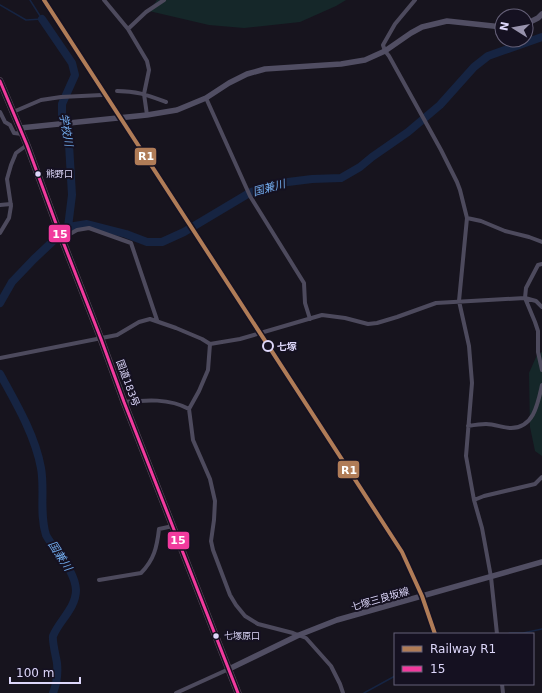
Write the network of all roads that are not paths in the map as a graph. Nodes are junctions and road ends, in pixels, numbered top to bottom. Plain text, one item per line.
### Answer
1 (104, 0) edge
2 (164, 0) edge
3 (415, 0) edge
4 (542, 14) edge
5 (534, 20) edge
6 (494, 26) edge
7 (128, 29) junction
8 (385, 51) junction
9 (0, 81) edge
10 (117, 91) dead end
11 (144, 94) junction
12 (102, 95) dead end
13 (206, 98) junction
14 (166, 102) dead end
15 (0, 112) edge
16 (13, 112) junction
17 (147, 115) junction
18 (21, 131) junction
19 (27, 145) junction
20 (11, 204) junction
21 (0, 205) edge
22 (467, 218) junction
23 (0, 233) edge
24 (61, 238) junction
25 (542, 242) edge
26 (542, 264) edge
27 (525, 298) junction
28 (459, 301) junction
29 (542, 307) edge
30 (310, 319) junction
31 (157, 320) junction
32 (101, 338) junction
33 (210, 344) junction
34 (0, 358) edge
35 (542, 370) edge
36 (542, 384) edge
37 (124, 402) junction
38 (188, 409) junction
39 (468, 426) junction
40 (542, 477) edge
41 (474, 500) junction
42 (173, 526) junction
43 (542, 562) edge
44 (491, 577) junction
45 (99, 580) dead end
46 (497, 633) edge
47 (299, 635) junction
48 (229, 669) junction
49 (176, 693) edge
50 (238, 693) edge
51 (343, 693) edge

1 - 7 street
2 - 7 street
3 - 8 street
4 - 5 street
6 - 8 street
7 - 11 street
8 - 13 street
8 - 22 street
9 - 16 highway, 国道183号
10 - 11 street
11 - 14 street
11 - 17 street
12 - 16 street
13 - 17 street
13 - 30 street
15 - 18 street
16 - 18 highway, 国道183号
17 - 18 street
18 - 19 highway, 国道183号
19 - 20 street
19 - 24 highway, 国道183号
20 - 21 street
20 - 23 street
22 - 25 street
22 - 28 street
24 - 31 street
24 - 32 highway, 国道183号
26 - 27 street
27 - 28 street
27 - 29 street
27 - 35 street
28 - 30 street
28 - 39 street
30 - 33 street
31 - 32 street
31 - 33 street
32 - 34 street
32 - 37 highway, 国道183号
33 - 38 street
36 - 39 street
37 - 38 street
37 - 42 highway, 国道183号
38 - 47 street
39 - 41 street
40 - 41 street
41 - 44 street
42 - 45 street
42 - 48 highway, 国道183号
43 - 44 street, 七塚三良坂線
44 - 46 street
44 - 47 street, 七塚三良坂線
47 - 48 street, 七塚三良坂線
47 - 51 street
48 - 49 street
48 - 50 highway, 国道183号

